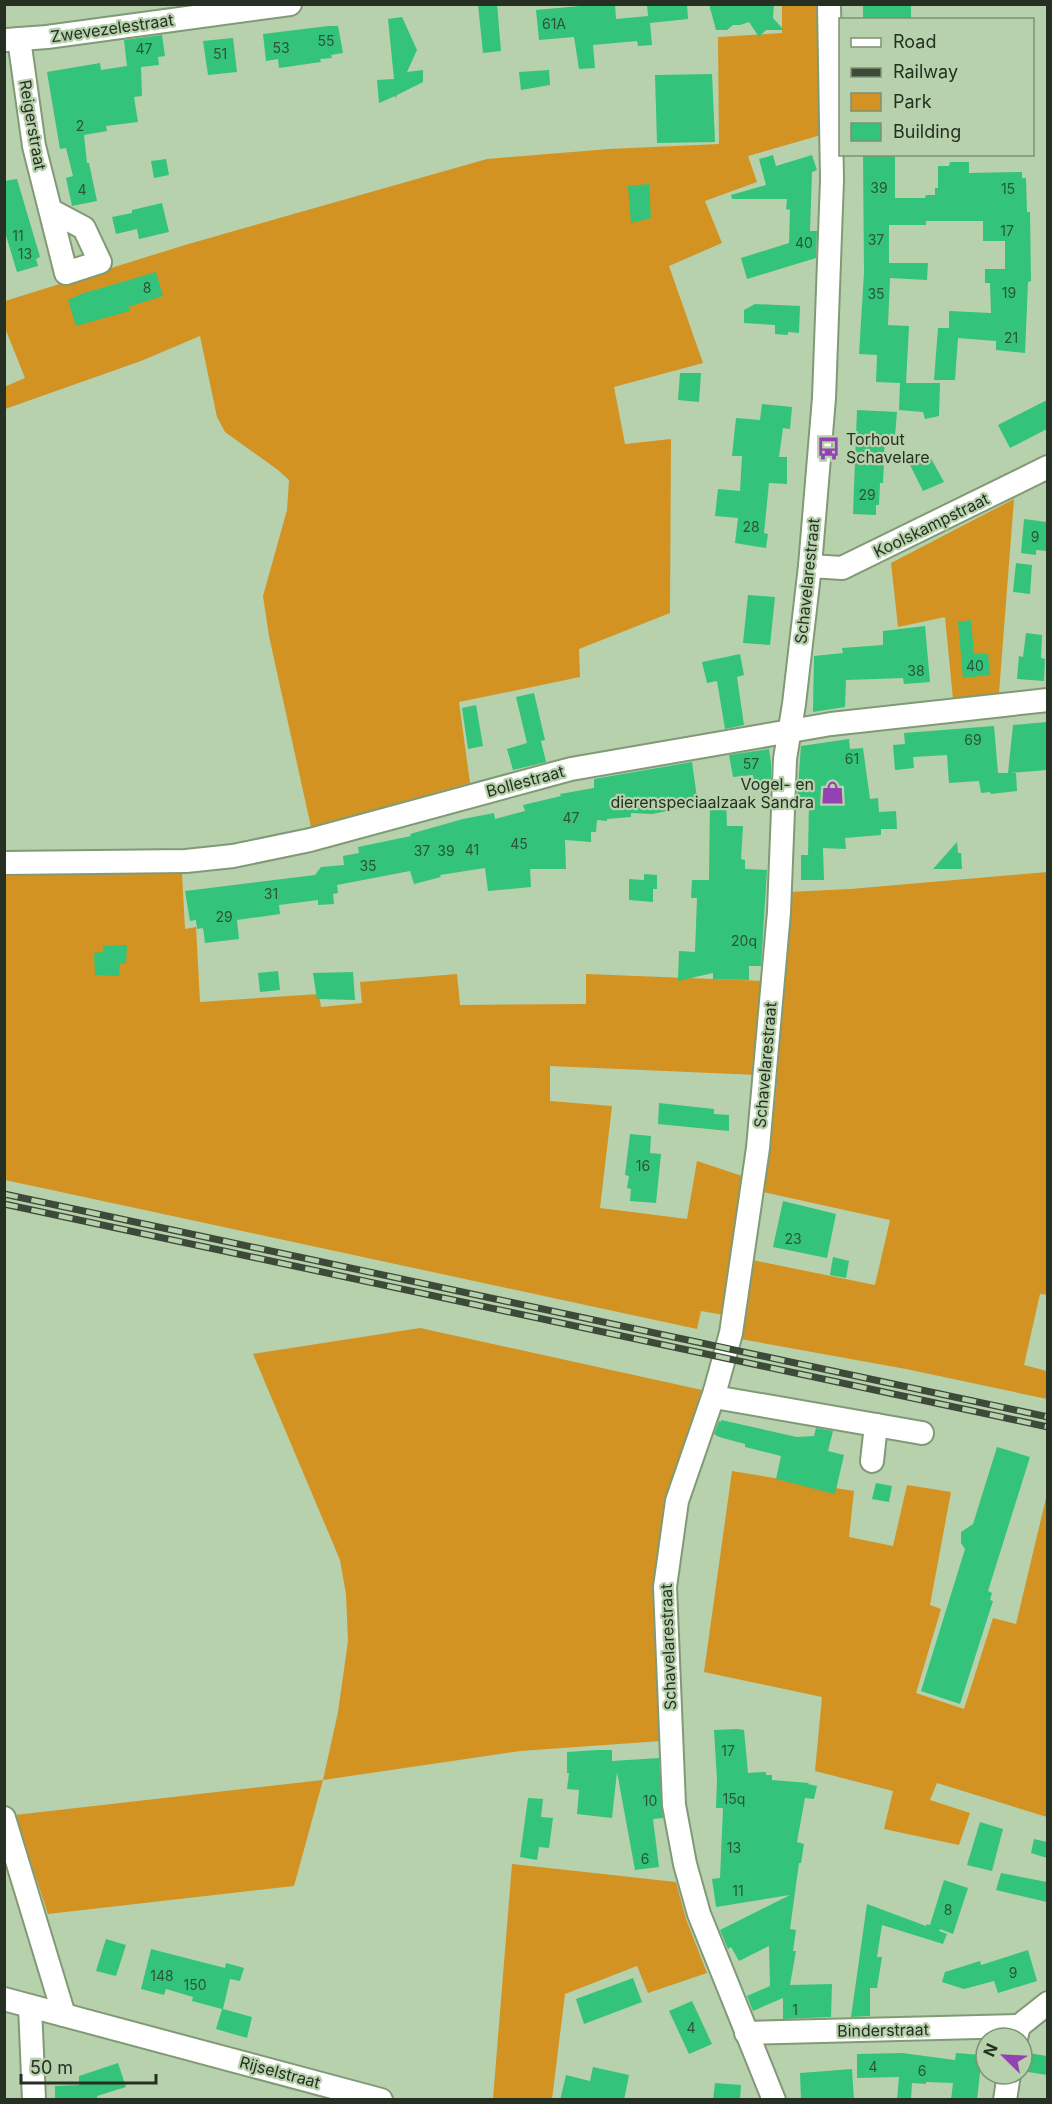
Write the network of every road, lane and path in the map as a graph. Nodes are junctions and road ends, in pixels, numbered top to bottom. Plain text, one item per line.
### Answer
1 (290, 4) edge
2 (830, 4) edge
3 (12, 40) edge
4 (50, 210) dead end
5 (1047, 467) edge
6 (810, 566) junction
7 (1047, 700) edge
8 (789, 731) junction
9 (4, 862) edge
10 (715, 1391) junction
11 (876, 1425) junction
12 (922, 1433) dead end
13 (872, 1461) dead end
14 (4, 1818) edge
15 (4, 1999) edge
16 (1047, 2002) edge
17 (30, 2006) junction
18 (64, 2015) junction
19 (1024, 2026) edge
20 (974, 2032) edge
21 (747, 2033) junction
22 (34, 2100) edge
23 (381, 2100) edge
24 (774, 2100) edge

1 - 3 street, Zwevezelestraat
2 - 6 street, Schavelarestraat
3 - 4 street, Reigerstraat
5 - 6 street, Koolskampstraat
6 - 8 street, Schavelarestraat
7 - 8 street, Bollestraat
8 - 9 street, Bollestraat
8 - 10 street, Schavelarestraat
10 - 11 street
10 - 21 street, Schavelarestraat
11 - 12 street
11 - 13 street
14 - 18 street
15 - 17 street, Rijselstraat
16 - 19 street
17 - 18 street, Rijselstraat
17 - 22 street
18 - 23 street, Rijselstraat
20 - 21 street, Binderstraat
21 - 24 street, Schavelarestraat

